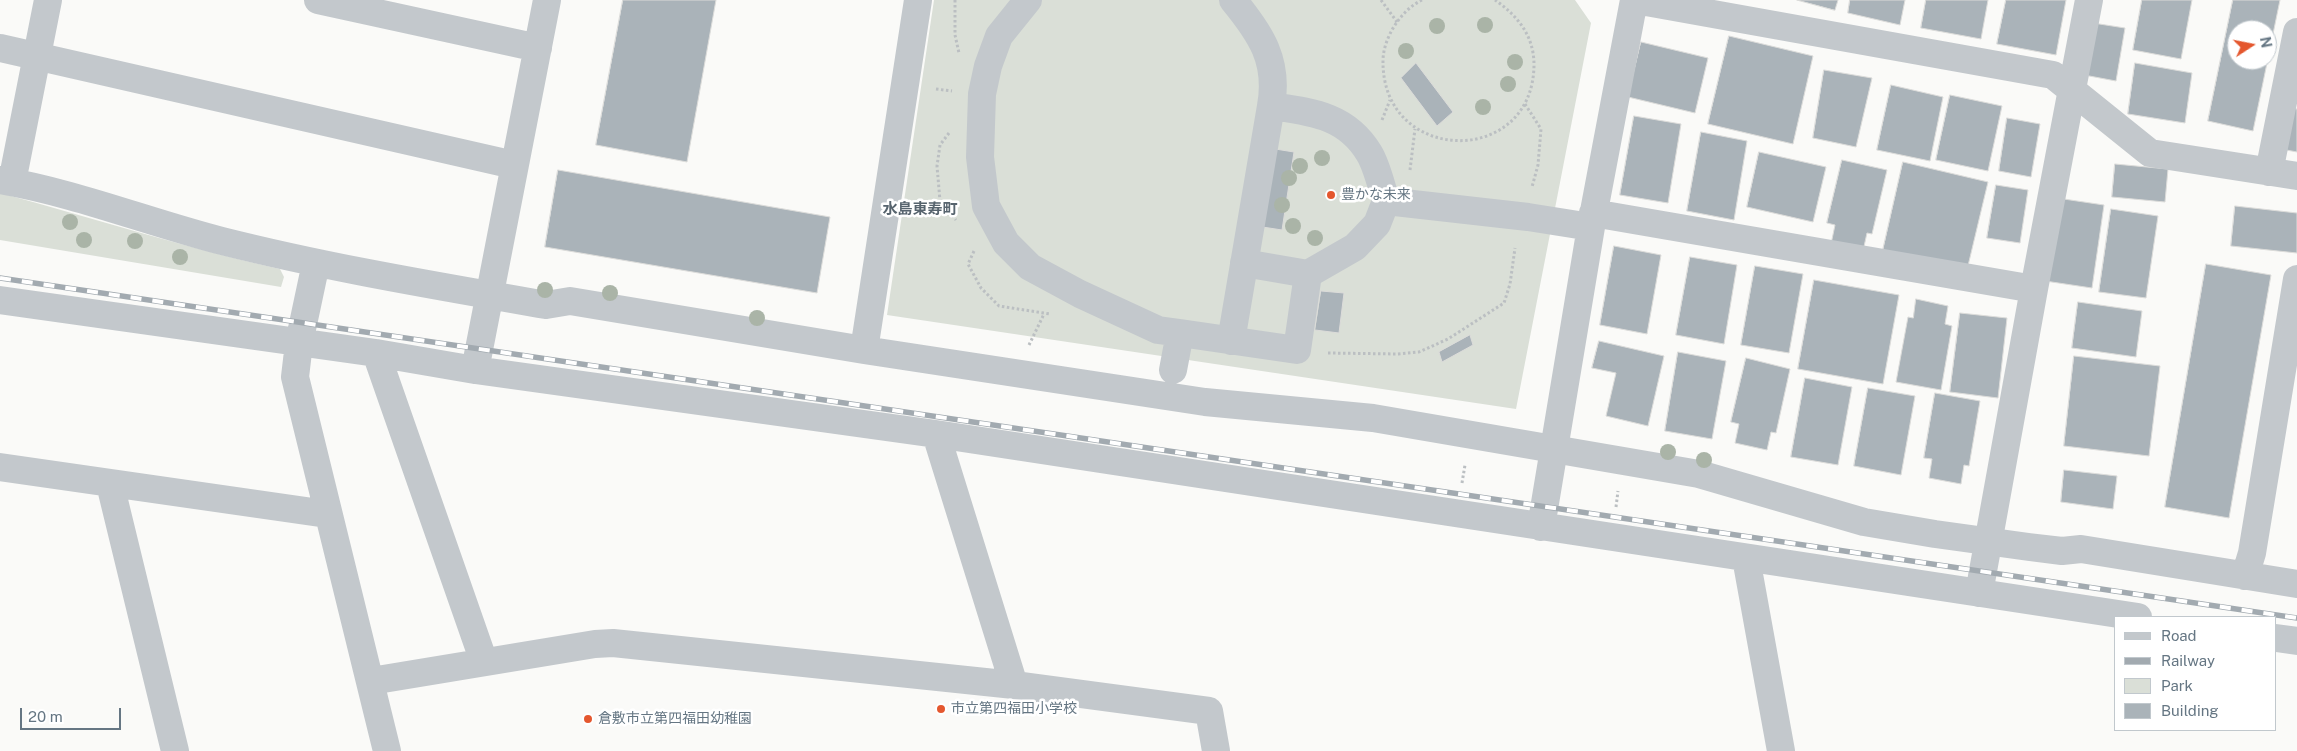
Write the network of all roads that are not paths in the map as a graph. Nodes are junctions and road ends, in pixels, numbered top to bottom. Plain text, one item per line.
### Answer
1 (48, 0) edge
2 (318, 0) edge
3 (547, 0) edge
4 (918, 0) edge
5 (1028, 0) edge
6 (1233, 0) edge
7 (1634, 0) edge
8 (2089, 0) edge
9 (2297, 32) edge
10 (0, 48) edge
11 (538, 48) junction
12 (37, 56) junction
13 (2072, 91) junction
14 (1271, 106) junction
15 (514, 165) junction
16 (2269, 172) junction
17 (2297, 176) edge
18 (6, 181) edge
19 (1386, 200) junction
20 (1592, 220) junction
21 (316, 263) junction
22 (1244, 263) junction
23 (1308, 274) junction
24 (2297, 279) edge
25 (2034, 288) junction
26 (489, 295) junction
27 (0, 300) edge
28 (1180, 333) junction
29 (1230, 341) junction
30 (299, 343) junction
31 (864, 350) junction
32 (376, 353) junction
33 (475, 370) junction
34 (1173, 370) dead end
35 (936, 434) junction
36 (1553, 450) junction
37 (0, 467) edge
38 (110, 484) junction
39 (327, 514) junction
40 (1541, 527) junction
41 (1988, 542) junction
42 (1746, 558) junction
43 (2245, 576) junction
44 (2297, 584) edge
45 (1979, 593) junction
46 (2131, 616) edge
47 (2277, 638) edge
48 (2297, 641) edge
49 (484, 662) junction
50 (371, 681) junction
51 (1014, 685) junction
52 (175, 751) edge
53 (387, 751) edge
54 (1216, 751) edge
55 (1781, 751) edge

1 - 12 street
2 - 11 street
3 - 11 street
4 - 31 street
5 - 28 street
6 - 14 street
7 - 13 street
7 - 20 street
8 - 13 street
9 - 16 street
10 - 12 street
11 - 15 street
12 - 15 street
12 - 18 street
13 - 16 street
13 - 25 street
14 - 19 street
14 - 22 street
15 - 26 street
16 - 17 street
18 - 21 street
19 - 20 street
19 - 23 street
20 - 25 street
20 - 36 street
21 - 26 street
21 - 30 street
22 - 23 street
22 - 29 street
23 - 29 street
24 - 43 street
25 - 41 street
26 - 31 street
26 - 33 street
27 - 30 street
28 - 29 street
28 - 34 street
30 - 32 street
30 - 39 street
31 - 36 street
32 - 33 street
32 - 49 street
33 - 35 street
35 - 40 street
35 - 51 street
36 - 40 street
36 - 41 street
37 - 38 street
38 - 39 street
38 - 52 street
39 - 50 street
40 - 42 street
41 - 43 street
41 - 45 street
42 - 45 street
42 - 55 street
43 - 44 street
45 - 46 street
47 - 48 street
49 - 50 street
49 - 51 street
50 - 53 street
51 - 54 street

